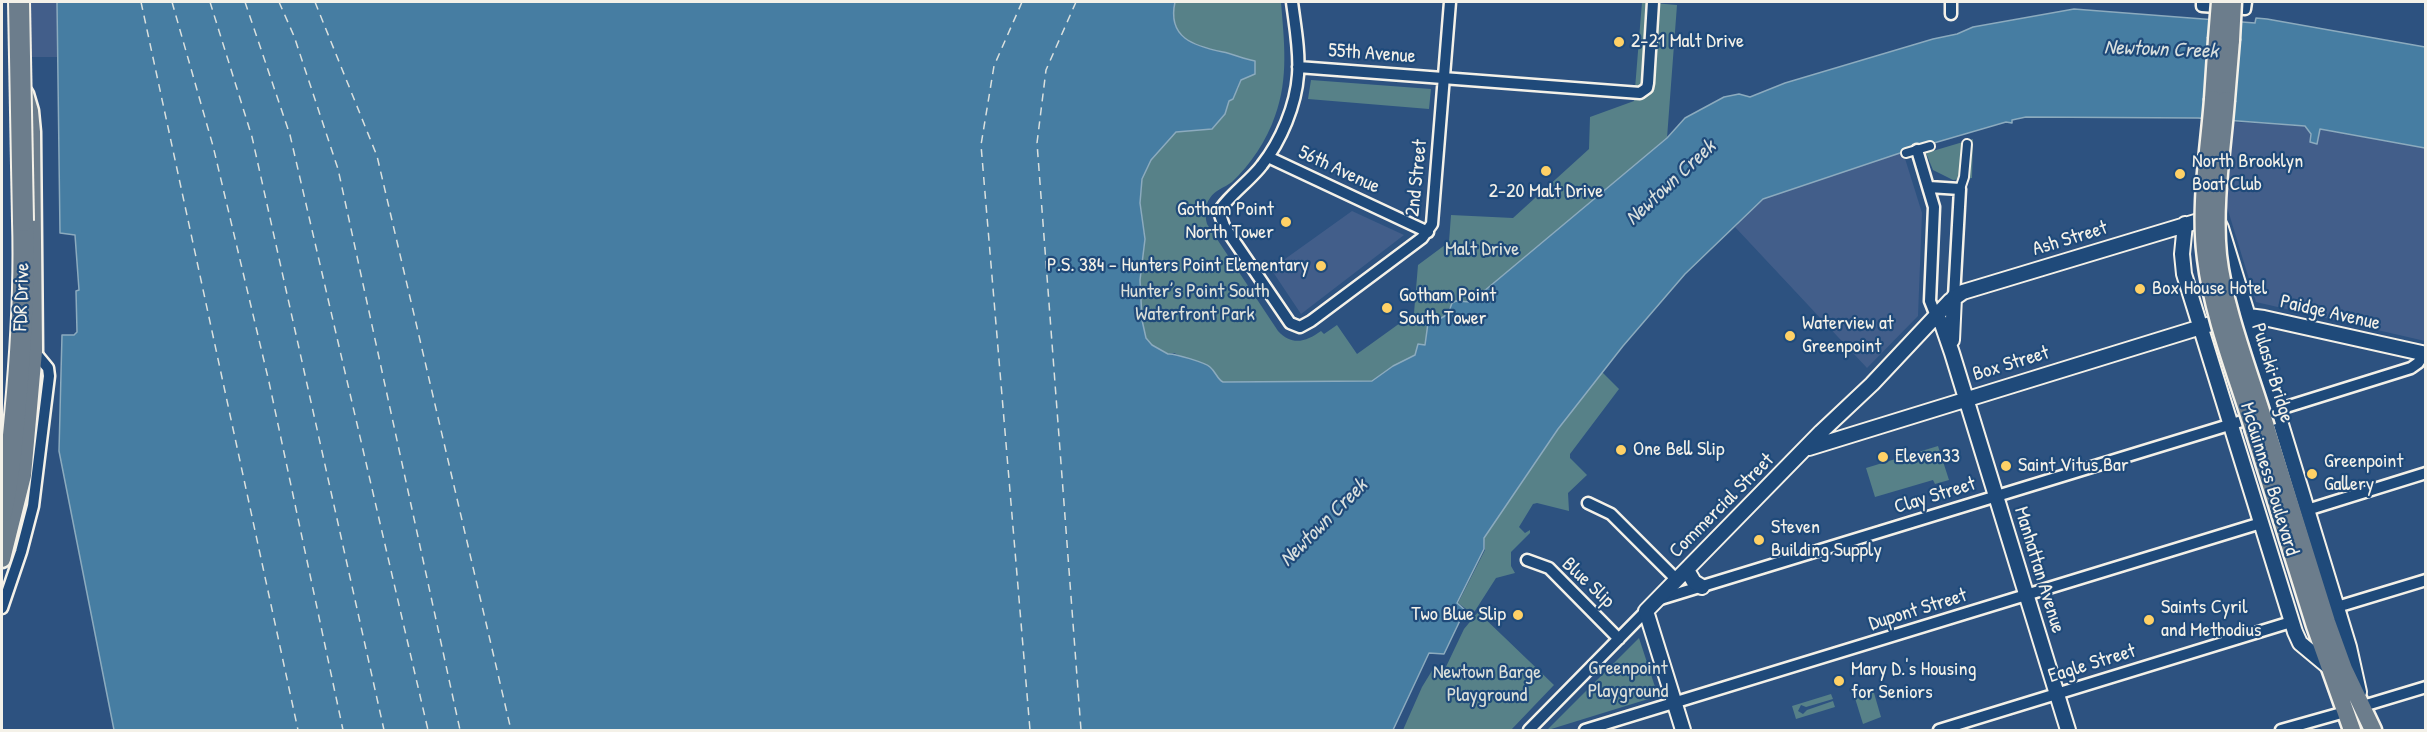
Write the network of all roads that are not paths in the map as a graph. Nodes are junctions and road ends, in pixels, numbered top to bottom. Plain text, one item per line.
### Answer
1 (10, 2) edge
2 (20, 2) edge
3 (1292, 2) edge
4 (1450, 2) edge
5 (1653, 2) edge
6 (1951, 2) edge
7 (2202, 2) edge
8 (2220, 2) edge
9 (2233, 2) edge
10 (2246, 2) edge
11 (1951, 14) dead end
12 (1298, 67) junction
13 (1444, 78) junction
14 (1966, 144) dead end
15 (1930, 146) dead end
16 (1917, 150) junction
17 (1906, 153) dead end
18 (1268, 157) junction
19 (1929, 187) junction
20 (1960, 189) junction
21 (2215, 219) joint
22 (2186, 224) junction
23 (1428, 232) junction
24 (1954, 297) junction
25 (1939, 312) junction
26 (2248, 315) junction
27 (2227, 319) joint
28 (2200, 326) junction
29 (34, 351) junction
30 (1952, 353) junction
31 (2425, 354) edge
32 (18, 388) junction
33 (1965, 398) junction
34 (2277, 410) junction
35 (1845, 411) junction
36 (2230, 424) junction
37 (2260, 429) junction
38 (1857, 432) junction
39 (1807, 448) junction
40 (2426, 473) edge
41 (20, 488) junction
42 (1996, 496) junction
43 (1588, 503) dead end
44 (2307, 510) junction
45 (2, 512) edge
46 (2261, 523) junction
47 (2, 560) edge
48 (1527, 560) dead end
49 (1687, 570) junction
50 (1677, 580) junction
51 (2426, 580) edge
52 (1702, 587) junction
53 (2026, 595) junction
54 (1657, 600) junction
55 (2, 608) edge
56 (2337, 608) junction
57 (1646, 611) junction
58 (2291, 622) junction
59 (1619, 639) junction
60 (2330, 668) junction
61 (2426, 687) edge
62 (2057, 694) junction
63 (1675, 703) junction
64 (2363, 706) junction
65 (2345, 712) junction
66 (1529, 730) edge
67 (1585, 730) edge
68 (1683, 730) edge
69 (1939, 730) edge
70 (2068, 730) edge
71 (2282, 730) edge
72 (2352, 730) edge
73 (2373, 730) edge

1 - 29 main road, FDR Drive
2 - 32 highway, FDR Drive, bridge
3 - 12 street
4 - 13 street, 2nd Street
5 - 13 street
6 - 11 street
7 - 10 street
8 - 37 main road, Pulaski Bridge, bridge
9 - 37 main road, Pulaski Bridge, bridge
12 - 13 street, 55th Avenue
12 - 18 street
13 - 23 street, 2nd Street
14 - 20 street, Manhattan Avenue
15 - 16 street
16 - 17 street
16 - 19 street, Manhattan Avenue
18 - 23 street, 56th Avenue
18 - 23 street, 2nd Street
19 - 20 street
19 - 25 street, Manhattan Avenue
20 - 24 street, Manhattan Avenue
21 - 22 street, Ash Street
21 - 26 street, McGuinness Boulevard
22 - 24 street, Ash Street
22 - 28 street, McGuinness Boulevard
24 - 25 street, Ash Street
24 - 30 street, Manhattan Avenue
25 - 30 street, Manhattan Avenue
25 - 35 street, Commercial Street
26 - 27 street, Paidge Avenue
26 - 31 street, Paidge Avenue
26 - 34 street, McGuinness Boulevard
27 - 28 street, Box Street
28 - 33 street, Box Street
28 - 36 street, McGuinness Boulevard
29 - 41 main road, FDR Drive
29 - 55 street, FDR Drive
30 - 33 street, Manhattan Avenue
31 - 34 street, Clay Street
32 - 41 highway
32 - 45 highway, FDR Drive
33 - 38 street, Box Street
33 - 42 street, Manhattan Avenue
34 - 36 street, Clay Street
34 - 44 street, McGuinness Boulevard
35 - 38 street
35 - 39 street, Commercial Street
36 - 42 street, Clay Street
36 - 46 street, McGuinness Boulevard
37 - 60 main road, Pulaski Bridge
37 - 64 main road, Pulaski Bridge
38 - 39 street, Box Street
39 - 49 street, Commercial Street
40 - 44 street
41 - 47 main road, FDR Drive
42 - 52 street, Clay Street
42 - 53 street, Manhattan Avenue
43 - 50 street
44 - 56 street, McGuinness Boulevard
46 - 53 street, Dupont Street
46 - 58 street, McGuinness Boulevard
48 - 59 street, Blue Slip
49 - 50 street, Commercial Street
49 - 52 street
50 - 54 street, Commercial Street
51 - 56 street
52 - 54 street, Clay Street
53 - 62 street, Manhattan Avenue
53 - 63 street, Dupont Street
54 - 57 street, Commercial Street
56 - 64 street, McGuinness Boulevard
57 - 59 street, Commercial Street
57 - 63 street
58 - 60 street, McGuinness Boulevard
58 - 62 street, Eagle Street
59 - 66 street, Commercial Street
60 - 65 main road
61 - 64 street
62 - 69 street, Eagle Street
62 - 70 street, Manhattan Avenue
63 - 67 street, Dupont Street
63 - 68 street
64 - 73 main road, McGuinness Boulevard
65 - 71 street
65 - 72 main road

